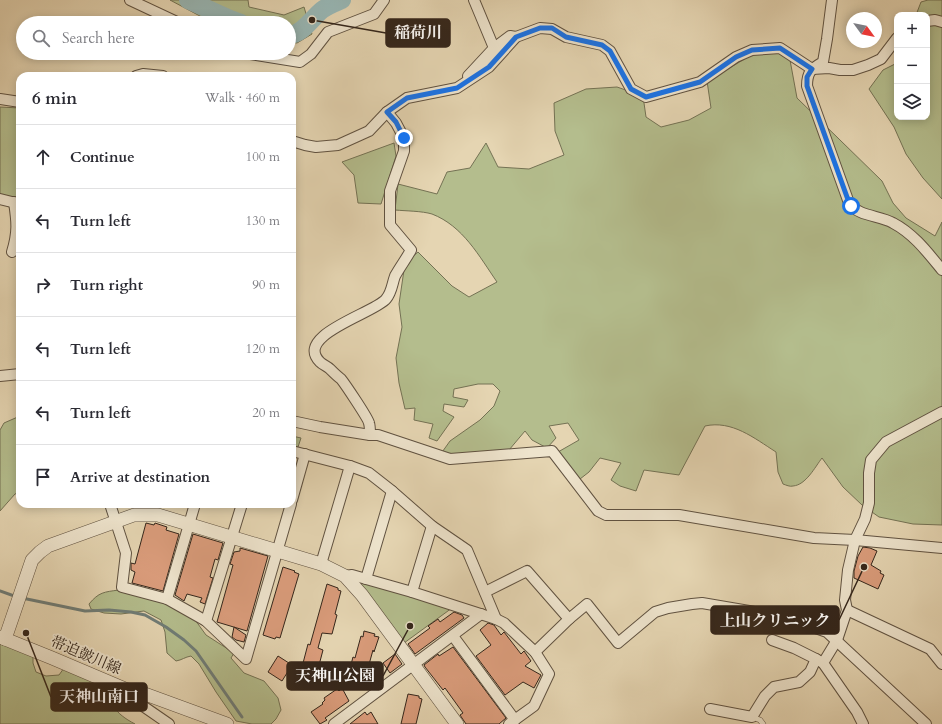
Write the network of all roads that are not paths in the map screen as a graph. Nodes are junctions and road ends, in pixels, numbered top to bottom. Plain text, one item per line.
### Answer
1 (130, 0) edge
2 (384, 0) edge
3 (474, 0) edge
4 (832, 0) edge
5 (164, 16) edge
6 (930, 21) edge
7 (942, 22) edge
8 (516, 37) junction
9 (894, 42) edge
10 (494, 48) junction
11 (288, 60) edge
12 (812, 69) junction
13 (457, 88) junction
14 (0, 99) edge
15 (16, 101) edge
16 (387, 112) junction
17 (296, 143) edge
18 (0, 199) edge
19 (16, 203) edge
20 (16, 232) edge
21 (12, 252) dead end
22 (942, 270) edge
23 (16, 374) edge
24 (0, 376) edge
25 (942, 412) edge
26 (296, 422) edge
27 (370, 435) junction
28 (296, 452) edge
29 (305, 454) junction
30 (350, 466) junction
31 (296, 486) edge
32 (392, 490) junction
33 (111, 508) edge
34 (194, 508) edge
35 (241, 508) edge
36 (290, 508) edge
37 (115, 522) junction
38 (189, 524) junction
39 (432, 526) junction
40 (232, 537) junction
41 (855, 540) junction
42 (942, 548) edge
43 (278, 551) junction
44 (321, 564) junction
45 (345, 576) junction
46 (366, 579) junction
47 (412, 592) junction
48 (485, 592) junction
49 (167, 600) junction
50 (846, 610) junction
51 (481, 614) junction
52 (496, 619) junction
53 (569, 619) junction
54 (206, 621) junction
55 (453, 636) junction
56 (3, 638) edge
57 (772, 640) dead end
58 (837, 640) junction
59 (534, 652) junction
60 (820, 661) junction
61 (942, 664) edge
62 (413, 666) junction
63 (125, 689) junction
64 (710, 708) dead end
65 (752, 717) junction
66 (512, 722) edge
67 (169, 724) edge
68 (227, 724) edge
69 (334, 724) edge
70 (457, 724) edge
71 (763, 724) edge
72 (863, 724) edge
73 (926, 724) edge

1 - 5 street
2 - 11 street
3 - 10 street
4 - 12 street
6 - 7 street
8 - 10 street
8 - 12 street
8 - 13 street
9 - 12 street
10 - 13 street
12 - 22 street
13 - 16 street
14 - 15 street
16 - 17 street
16 - 27 street
18 - 19 street
20 - 21 street
23 - 24 street
25 - 41 street
26 - 27 street
27 - 41 street
28 - 29 street
29 - 30 street
29 - 31 street
30 - 32 street
30 - 44 street
32 - 39 street
32 - 46 street
33 - 37 street
34 - 38 street
35 - 40 street
36 - 43 street
37 - 38 street
37 - 49 street
37 - 56 street
38 - 40 street
38 - 49 street
39 - 47 street
39 - 48 street
40 - 43 street
40 - 54 street
41 - 42 street
41 - 50 street
43 - 44 street
43 - 54 street
44 - 45 street
45 - 46 street
45 - 62 street
46 - 47 street
47 - 51 street
48 - 52 street
48 - 53 street
49 - 54 street
50 - 58 street
50 - 61 street
51 - 52 street
51 - 55 street
52 - 59 street
53 - 58 street
53 - 59 street
55 - 62 street
55 - 66 street
56 - 63 street, 帯迫皷川線
57 - 60 street
58 - 60 street
58 - 73 street
59 - 66 street
60 - 65 street
60 - 72 street
62 - 69 street
62 - 70 street
63 - 67 street
63 - 68 street, 帯迫皷川線
64 - 65 street
65 - 71 lane

